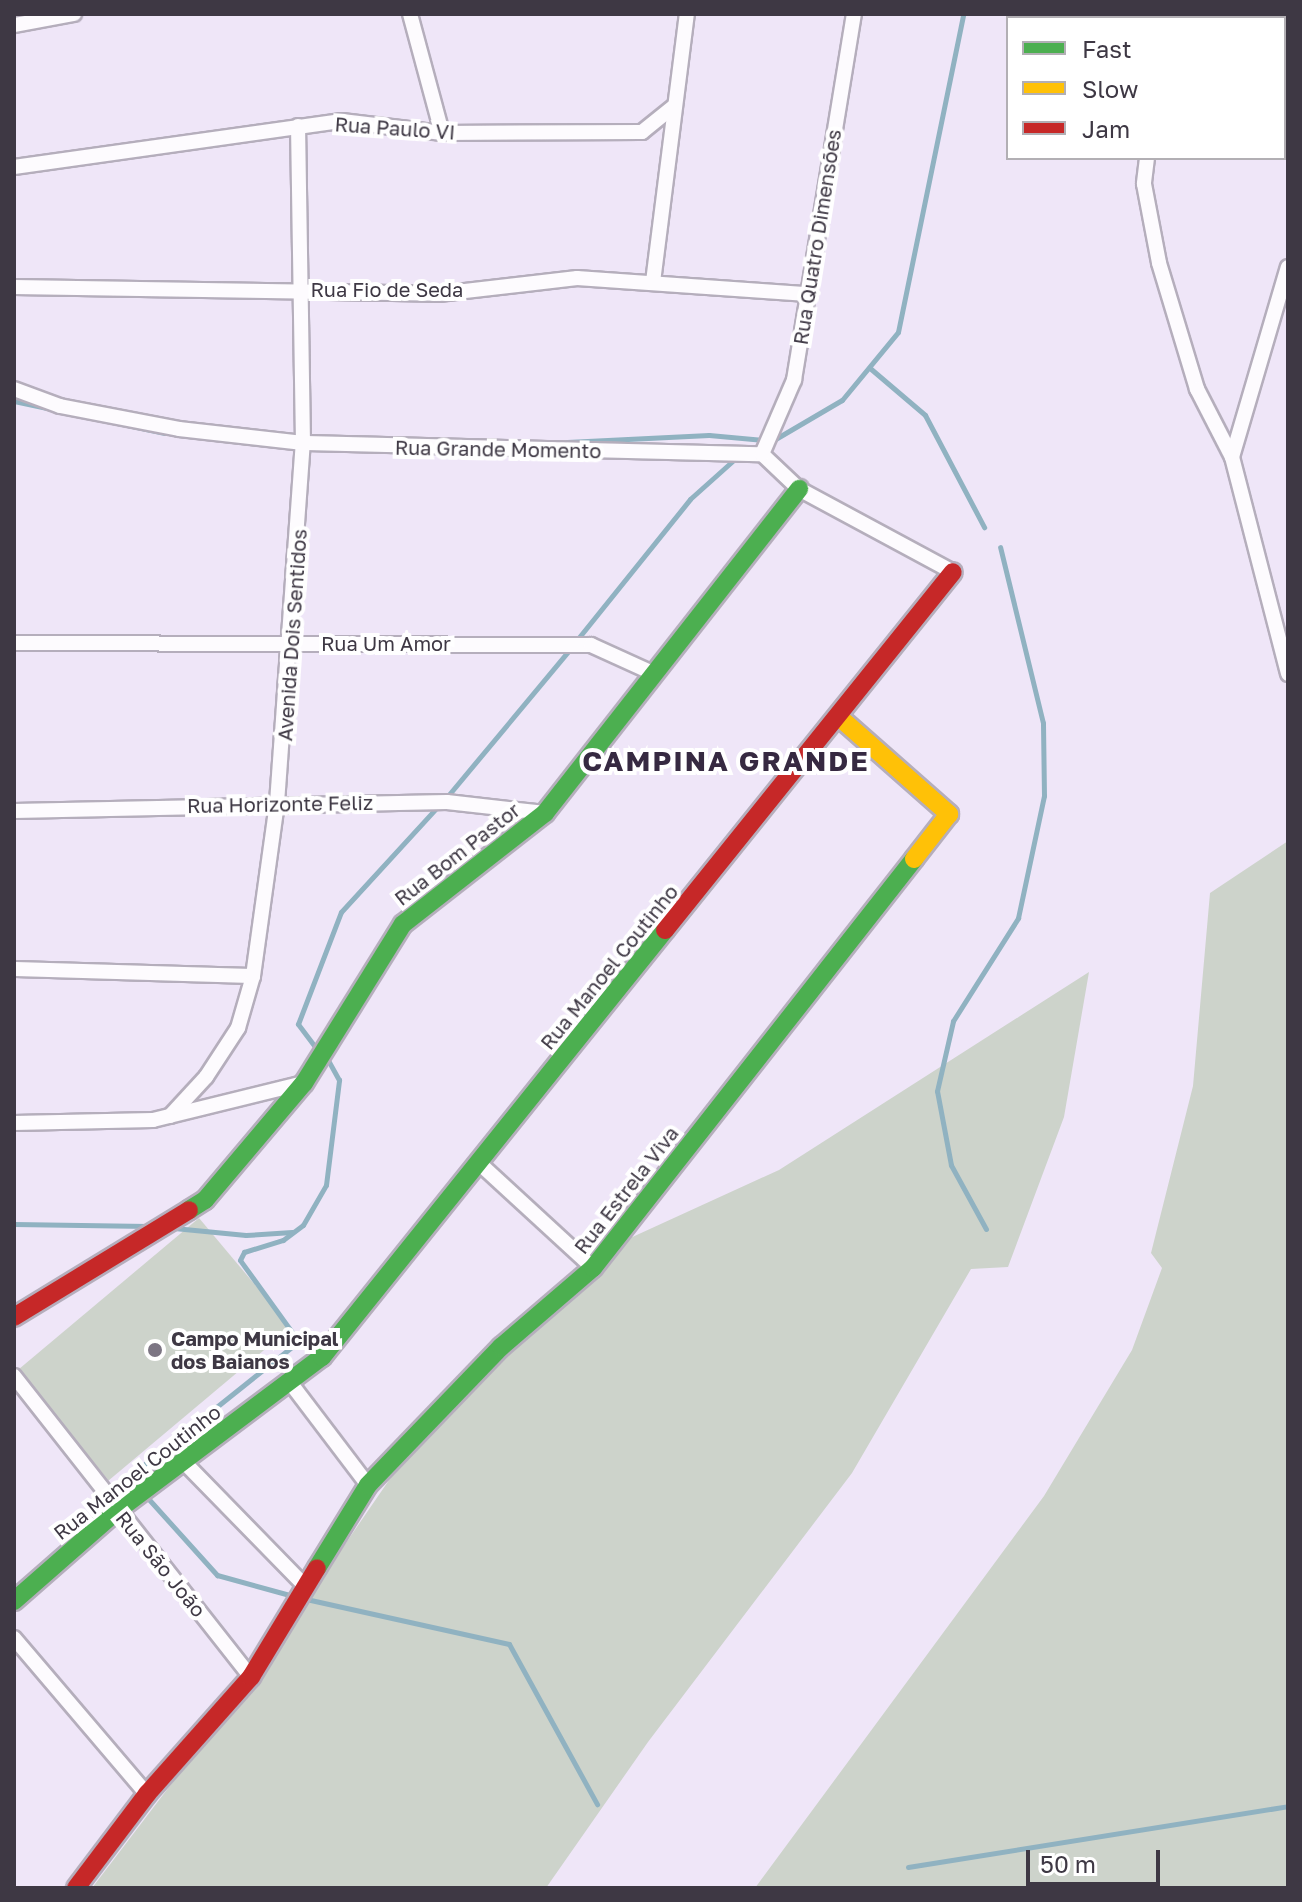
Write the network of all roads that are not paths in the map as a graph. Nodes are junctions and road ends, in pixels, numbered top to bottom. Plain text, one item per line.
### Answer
1 (74, 14) edge
2 (410, 14) edge
3 (687, 14) edge
4 (854, 14) edge
5 (14, 25) edge
6 (673, 107) junction
7 (298, 126) junction
8 (442, 133) junction
9 (1147, 160) edge
10 (14, 167) edge
11 (1288, 267) edge
12 (653, 282) junction
13 (14, 287) edge
14 (306, 289) junction
15 (807, 294) junction
16 (14, 389) edge
17 (303, 443) junction
18 (762, 454) junction
19 (1232, 457) junction
20 (799, 489) junction
21 (953, 572) joint
22 (14, 643) edge
23 (293, 643) junction
24 (655, 674) junction
25 (1288, 674) edge
26 (839, 717) junction
27 (277, 803) junction
28 (14, 811) edge
29 (545, 813) junction
30 (14, 969) edge
31 (253, 976) junction
32 (304, 1083) junction
33 (170, 1116) junction
34 (14, 1123) edge
35 (479, 1163) junction
36 (593, 1268) junction
37 (14, 1317) edge
38 (14, 1376) edge
39 (289, 1381) junction
40 (183, 1461) junction
41 (368, 1485) junction
42 (118, 1510) junction
43 (307, 1588) junction
44 (14, 1601) edge
45 (14, 1638) edge
46 (251, 1677) junction
47 (147, 1794) junction
48 (76, 1888) edge

1 - 5 street
2 - 8 street
3 - 6 street
4 - 15 street, Rua Quatro Dimensões
6 - 8 street, Rua Paulo VI
6 - 12 street
7 - 8 street, Rua Paulo VI
7 - 10 street, Rua Paulo VI
7 - 14 street, Avenida Dois Sentidos
9 - 19 street
11 - 19 street
12 - 14 street, Rua Fio de Seda
12 - 15 street, Rua Fio de Seda
13 - 14 street, Rua Fio de Seda
14 - 17 street, Avenida Dois Sentidos
15 - 18 street, Rua Quatro Dimensões
16 - 17 street, Rua Grande Momento
17 - 18 street, Rua Grande Momento
17 - 23 street, Avenida Dois Sentidos
18 - 20 street
19 - 25 street
20 - 21 street
20 - 24 street, Rua Bom Pastor
21 - 26 street, Rua Manoel Coutinho
22 - 23 street, Rua Um Amor
23 - 24 street, Rua Um Amor
23 - 27 street, Avenida Dois Sentidos
24 - 29 street, Rua Bom Pastor
26 - 35 street, Rua Manoel Coutinho
26 - 36 street, Rua Estrela Viva
27 - 28 street, Rua Horizonte Feliz
27 - 29 street, Rua Horizonte Feliz
27 - 31 street, Avenida Dois Sentidos
29 - 32 street, Rua Bom Pastor
30 - 31 street
31 - 33 street, Avenida Dois Sentidos
32 - 33 street
32 - 37 street, Rua Bom Pastor
33 - 34 street
35 - 36 street
35 - 39 street, Rua Manoel Coutinho
36 - 41 street, Rua Estrela Viva
38 - 42 street, Rua São João
39 - 40 street, Rua Manoel Coutinho
39 - 41 street
40 - 42 street, Rua Manoel Coutinho
40 - 43 street
41 - 43 street, Rua Estrela Viva
42 - 44 street, Rua Manoel Coutinho
42 - 46 street, Rua São João
43 - 46 street, Rua Estrela Viva
45 - 47 street
46 - 47 street, Rua Estrela Viva
47 - 48 street, Rua Estrela Viva

